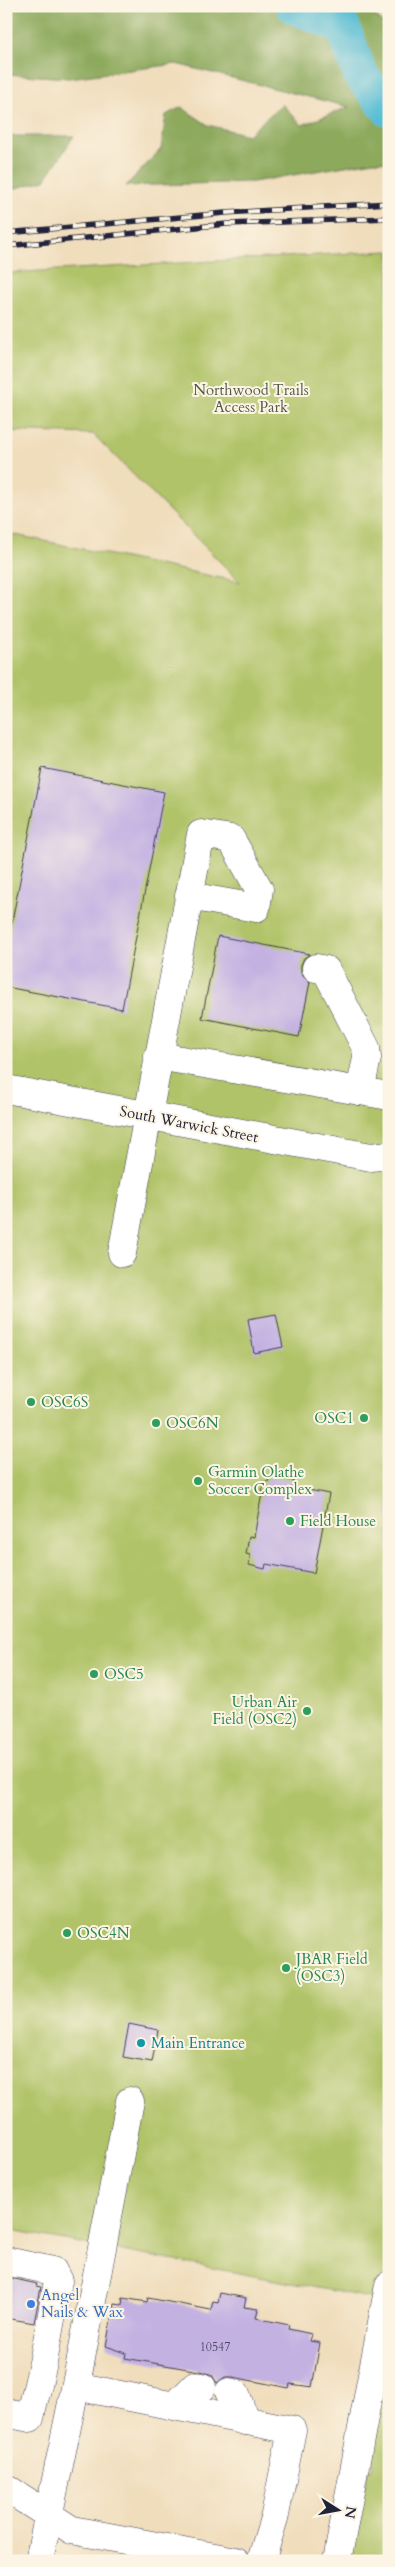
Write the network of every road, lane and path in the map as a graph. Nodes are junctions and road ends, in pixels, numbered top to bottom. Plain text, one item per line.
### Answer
1 (189, 896) dead end
2 (316, 968) dead end
3 (158, 1056) junction
4 (6, 1089) edge
5 (360, 1091) junction
6 (389, 1096) edge
7 (148, 1116) junction
8 (383, 1161) edge
9 (122, 1253) dead end
10 (130, 2101) dead end
11 (6, 2261) edge
12 (389, 2284) edge
13 (76, 2386) junction
14 (202, 2387) dead end
15 (229, 2392) dead end
16 (175, 2406) junction
17 (6, 2413) edge
18 (246, 2420) junction
19 (6, 2488) edge
20 (48, 2516) junction
21 (39, 2561) edge
22 (236, 2561) edge
23 (261, 2561) edge
24 (337, 2561) edge

1 - 3 street
2 - 5 street
3 - 5 street
3 - 7 street
4 - 7 street, South Warwick Street
5 - 6 street
7 - 8 street, South Warwick Street
7 - 9 street
10 - 13 street
11 - 17 street
12 - 24 street
13 - 16 street
13 - 20 street
14 - 16 street
15 - 18 street
16 - 18 street
18 - 23 street
19 - 20 street
20 - 21 street
20 - 22 street

